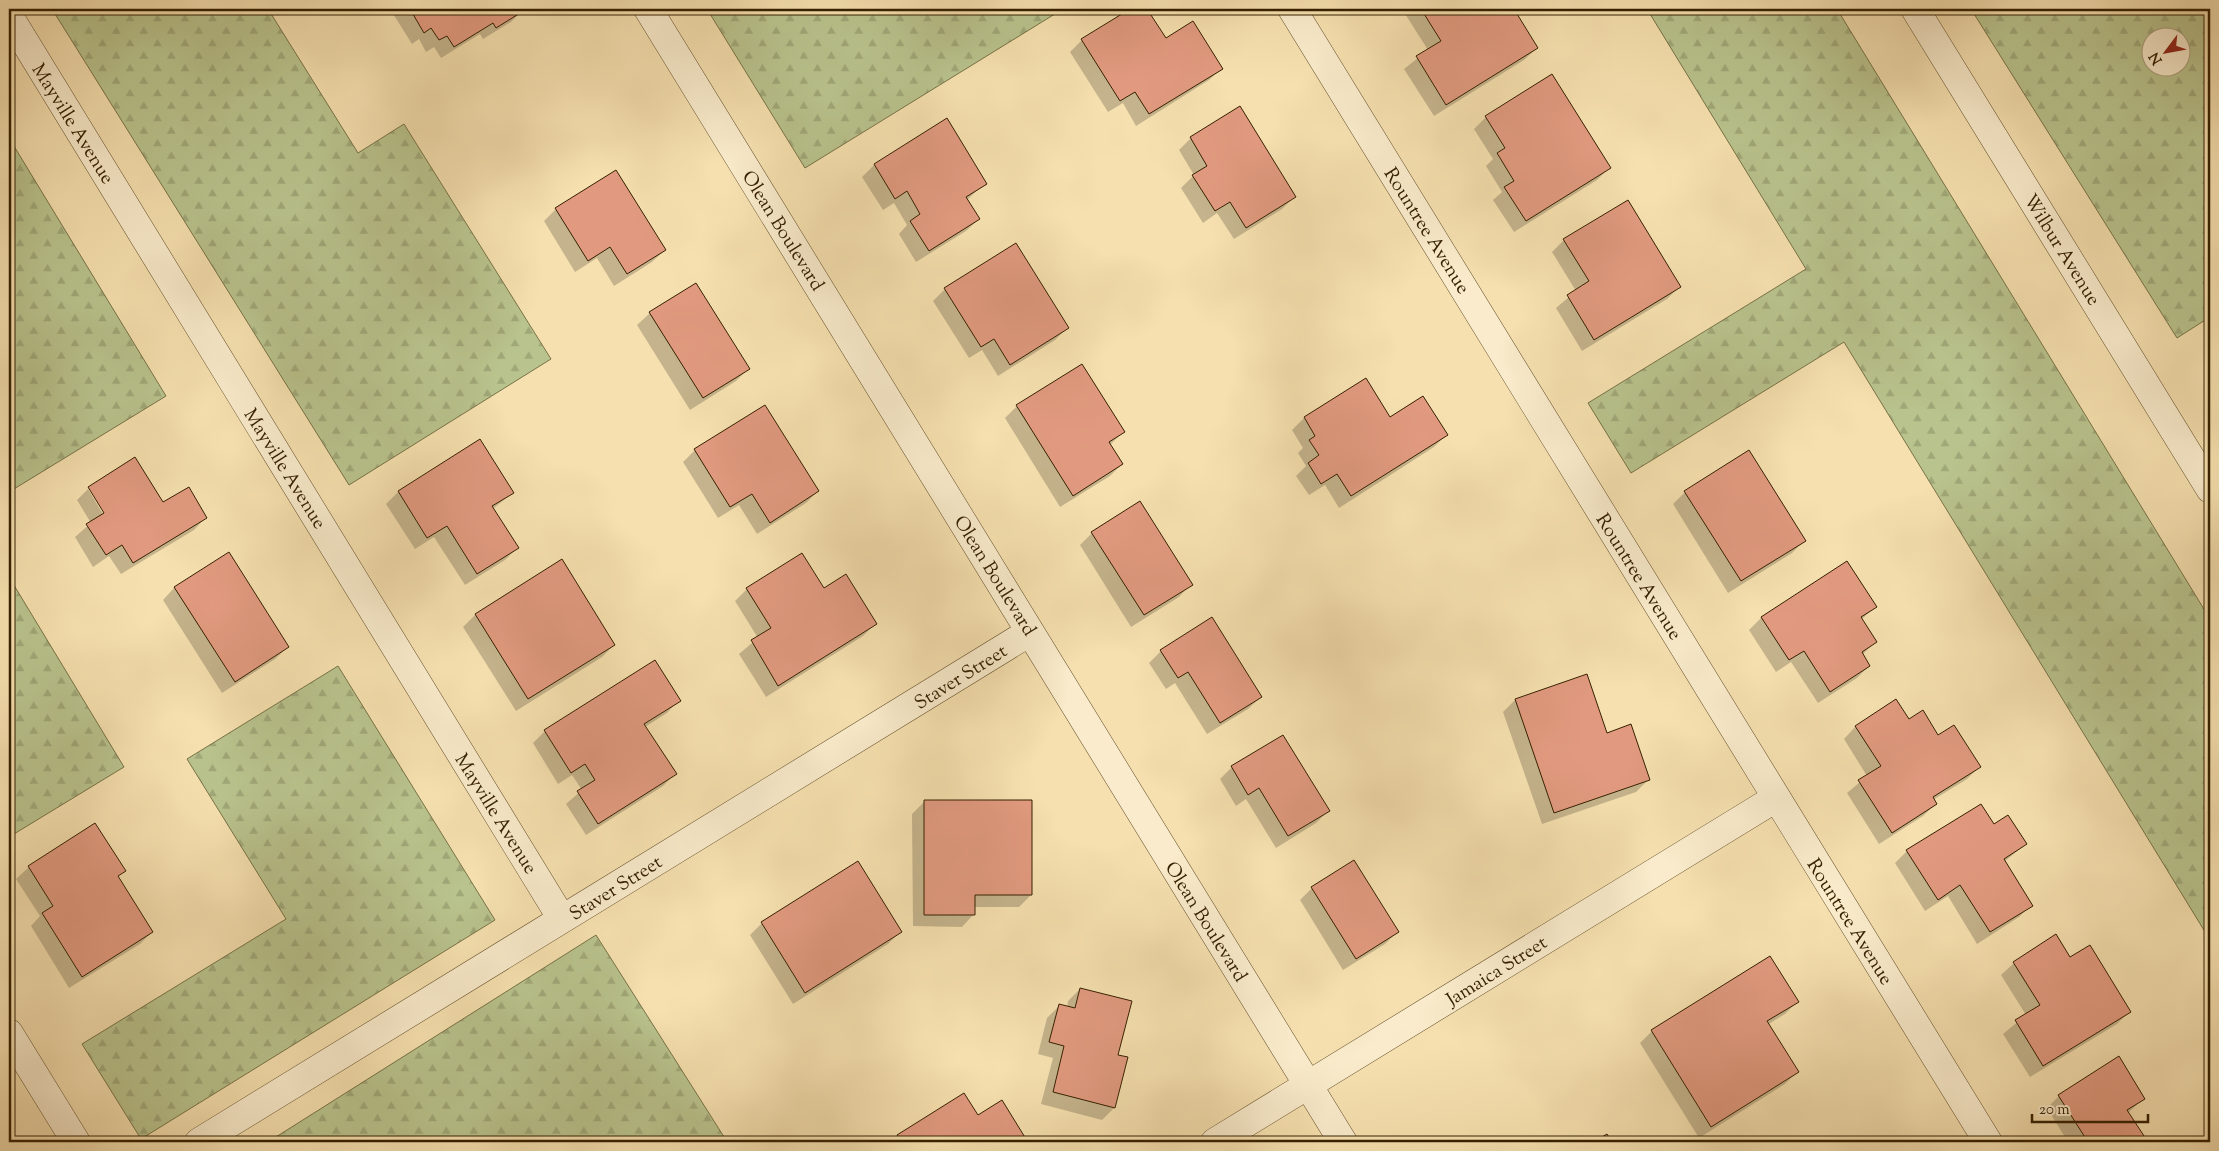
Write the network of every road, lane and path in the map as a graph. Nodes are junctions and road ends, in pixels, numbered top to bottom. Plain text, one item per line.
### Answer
1 (648, 9) edge
2 (1292, 9) edge
3 (1915, 9) edge
4 (9, 16) edge
5 (2210, 489) edge
6 (1030, 632) junction
7 (1776, 798) junction
8 (562, 919) junction
9 (9, 1033) edge
10 (1308, 1085) junction
11 (76, 1142) edge
12 (199, 1142) edge
13 (1215, 1142) edge
14 (1343, 1142) edge
15 (1988, 1142) edge

1 - 6 street, Olean Boulevard
2 - 7 street, Rountree Avenue
3 - 5 street, Wilbur Avenue
4 - 8 street, Mayville Avenue
6 - 8 street, Staver Street
6 - 10 street, Olean Boulevard
7 - 10 street, Jamaica Street
7 - 15 street, Rountree Avenue
8 - 12 street, Staver Street
9 - 11 street
10 - 13 street, Jamaica Street
10 - 14 street, Olean Boulevard

